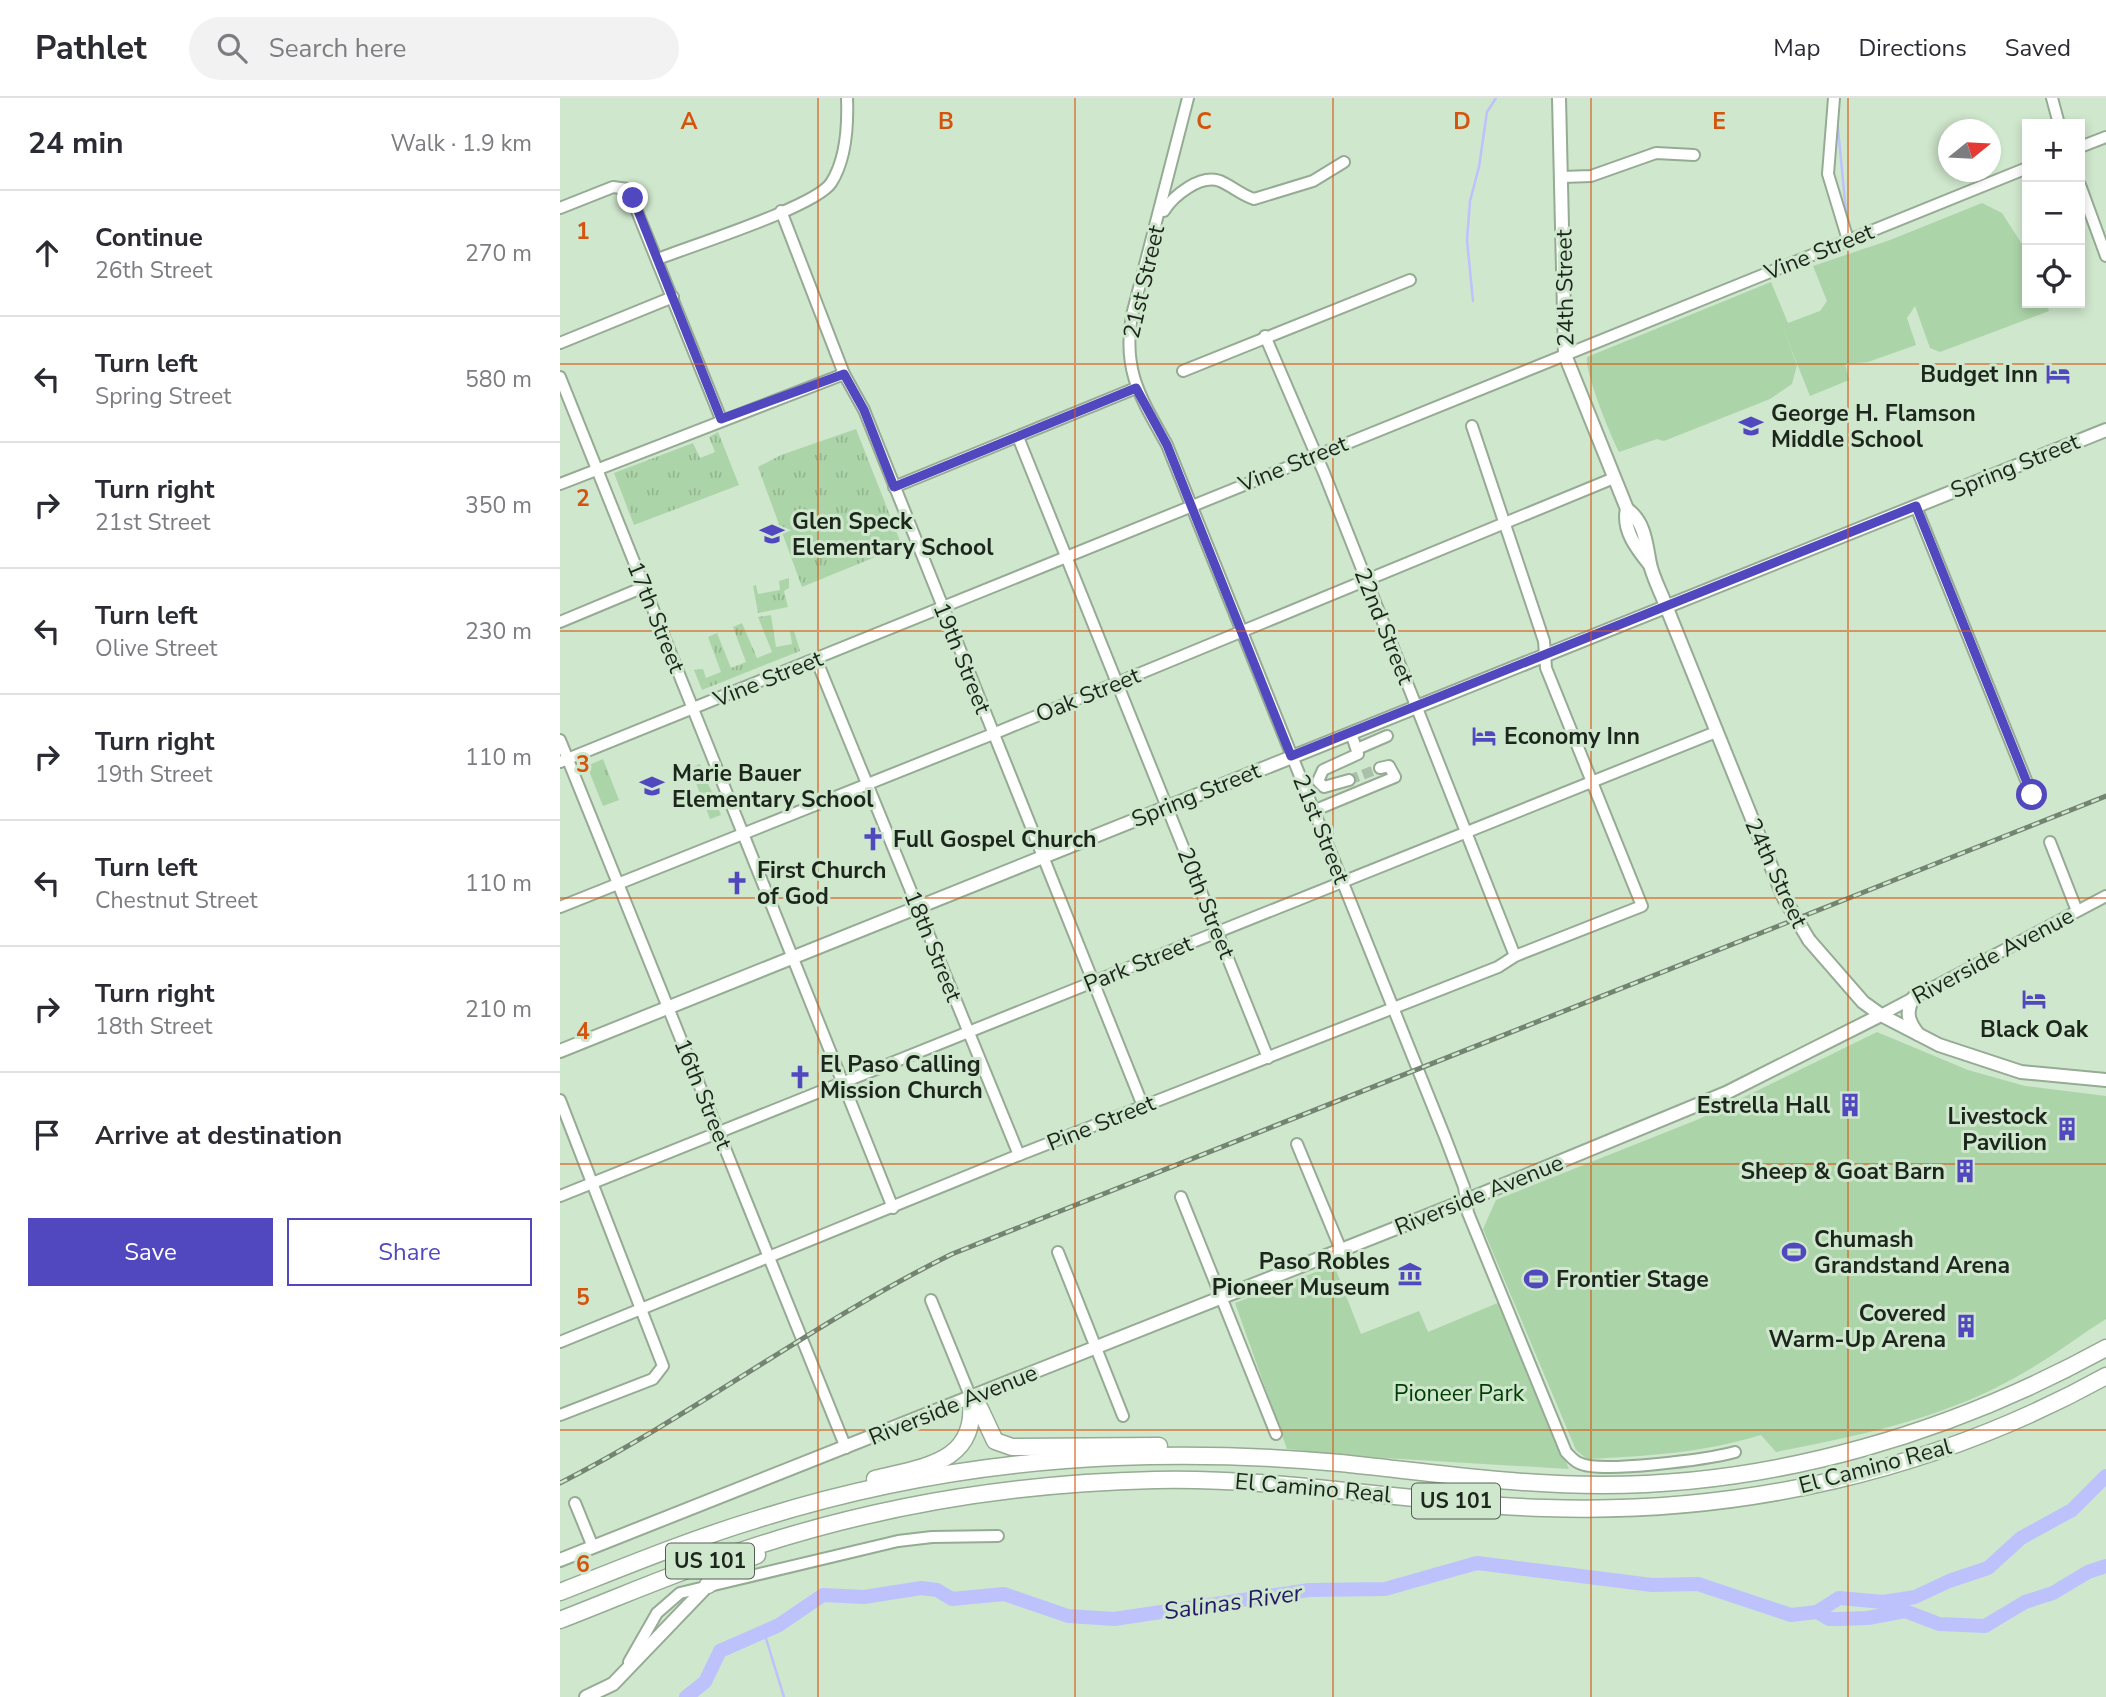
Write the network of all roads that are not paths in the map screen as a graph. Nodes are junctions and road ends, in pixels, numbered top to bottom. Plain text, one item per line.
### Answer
1 (847, 98) edge
2 (1188, 98) edge
3 (1559, 98) edge
4 (1834, 98) edge
5 (2052, 98) edge
6 (2058, 119) edge
7 (2106, 136) edge
8 (2085, 145) edge
9 (1694, 156) dead end
10 (1344, 162) dead end
11 (2022, 170) edge
12 (1562, 177) junction
13 (2085, 198) edge
14 (560, 208) edge
15 (780, 211) junction
16 (1158, 219) junction
17 (2106, 220) edge
18 (2095, 225) junction
19 (1848, 240) junction
20 (2106, 256) edge
21 (658, 259) junction
22 (1410, 280) dead end
23 (673, 297) junction
24 (1265, 336) junction
25 (560, 343) edge
26 (1565, 355) junction
27 (1183, 371) dead end
28 (844, 374) junction
29 (560, 377) edge
30 (1136, 388) junction
31 (721, 419) junction
32 (1472, 426) dead end
33 (2106, 430) edge
34 (1018, 436) junction
35 (1316, 454) junction
36 (597, 470) junction
37 (1614, 478) junction
38 (560, 484) edge
39 (894, 487) junction
40 (1192, 506) junction
41 (1916, 506) junction
42 (1505, 524) junction
43 (1067, 559) junction
44 (1367, 581) junction
45 (644, 587) junction
46 (1666, 606) junction
47 (943, 608) junction
48 (560, 622) edge
49 (1241, 631) junction
50 (1544, 655) junction
51 (816, 659) junction
52 (1118, 682) junction
53 (1416, 706) junction
54 (693, 709) junction
55 (1716, 732) junction
56 (1350, 733) junction
57 (993, 734) junction
58 (1387, 736) dead end
59 (560, 740) edge
60 (1357, 748) junction
61 (1291, 756) junction
62 (564, 761) edge
63 (1380, 768) dead end
64 (1323, 770) junction
65 (1301, 779) junction
66 (1349, 779) tunnel mouth
67 (1592, 781) junction
68 (867, 784) junction
69 (2032, 795) dead end
70 (1168, 806) junction
71 (1313, 811) junction
72 (1467, 832) junction
73 (742, 833) junction
74 (2050, 842) dead end
75 (1042, 857) junction
76 (1342, 882) junction
77 (618, 884) junction
78 (2106, 896) edge
79 (917, 906) junction
80 (560, 907) edge
81 (2077, 911) junction
82 (1218, 931) junction
83 (1515, 956) junction
84 (794, 958) junction
85 (1092, 982) junction
86 (1914, 997) junction
87 (669, 1007) junction
88 (1393, 1008) junction
89 (1881, 1015) junction
90 (968, 1033) junction
91 (1918, 1035) junction
92 (560, 1051) edge
93 (1268, 1058) junction
94 (2106, 1080) edge
95 (844, 1083) junction
96 (560, 1100) edge
97 (1143, 1106) junction
98 (719, 1133) junction
99 (1297, 1144) dead end
100 (1019, 1156) junction
101 (593, 1182) junction
102 (560, 1196) edge
103 (1181, 1197) dead end
104 (1467, 1200) junction
105 (893, 1208) junction
106 (1340, 1250) junction
107 (1058, 1252) dead end
108 (768, 1257) junction
109 (1222, 1297) junction
110 (931, 1300) dead end
111 (642, 1309) junction
112 (2106, 1340) edge
113 (560, 1342) edge
114 (1095, 1348) junction
115 (2106, 1348) edge
116 (2106, 1376) edge
117 (2041, 1384) junction
118 (2106, 1385) edge
119 (971, 1398) junction
120 (2037, 1412) junction
121 (560, 1415) edge
122 (1123, 1416) dead end
123 (1276, 1434) dead end
124 (846, 1448) junction
125 (1735, 1452) dead end
126 (1338, 1463) junction
127 (575, 1503) dead end
128 (864, 1516) junction
129 (754, 1520) junction
130 (998, 1536) dead end
131 (593, 1547) junction
132 (560, 1560) edge
133 (730, 1582) junction
134 (708, 1585) junction
135 (560, 1592) edge
136 (687, 1607) junction
137 (560, 1620) edge
138 (613, 1684) junction
139 (586, 1697) edge

1 - 15 street
2 - 16 street, 21st Street
3 - 12 main road, 24th Street
4 - 19 street
5 - 6 street
7 - 8 street
9 - 12 street
10 - 16 street
11 - 19 street, Vine Street
12 - 26 main road, 24th Street
13 - 18 street
14 - 21 street
15 - 21 street
15 - 28 street, 19th Street
16 - 30 street, 21st Street
17 - 18 street
18 - 20 street
19 - 26 street, Vine Street
21 - 23 street
22 - 24 street
23 - 25 street
23 - 31 street
24 - 27 street
24 - 35 street, 22nd Street
26 - 35 street, Vine Street
26 - 37 main road, 24th Street
28 - 31 street
28 - 39 street, 19th Street
29 - 36 street, 17th Street
30 - 34 street
30 - 40 street, 21st Street
31 - 36 street
32 - 42 street
33 - 41 main road, Spring Street
34 - 39 street
34 - 43 street, 20th Street
35 - 40 street, Vine Street
35 - 44 street, 22nd Street
36 - 38 street
36 - 45 street, 17th Street
37 - 42 street, Oak Street
37 - 46 main road, 24th Street
39 - 47 street, 19th Street
40 - 43 street, Vine Street
40 - 49 street, 21st Street
41 - 46 main road, Spring Street
41 - 69 street
42 - 44 street, Oak Street
42 - 50 street
43 - 47 street, Vine Street
43 - 52 street, 20th Street
44 - 49 street, Oak Street
44 - 53 street, 22nd Street
45 - 48 street
45 - 54 street, 17th Street
46 - 50 main road, Spring Street
46 - 55 main road, 24th Street
47 - 51 street, Vine Street
47 - 57 street, 19th Street
49 - 52 street, Oak Street
49 - 61 street, 21st Street
50 - 53 main road, Spring Street
50 - 67 street
51 - 54 street, Vine Street
51 - 68 street, 18th Street
52 - 57 street, Oak Street
52 - 70 street, 20th Street
53 - 56 main road, Spring Street
53 - 72 street, 22nd Street
54 - 62 street, Vine Street
54 - 73 street, 17th Street
55 - 67 street, Park Street
55 - 89 main road, 24th Street, bridge
56 - 60 street
56 - 61 main road, Spring Street
57 - 68 street, Oak Street
57 - 75 street, 19th Street
58 - 60 street
59 - 62 street, 16th Street
60 - 64 street
61 - 65 street, 21st Street
61 - 70 main road, Spring Street
62 - 77 street, 16th Street
63 - 71 street
64 - 65 street
64 - 66 street
65 - 71 street, 21st Street
67 - 72 street, Park Street
67 - 83 street, Pine Street
68 - 73 street, Oak Street
68 - 79 street, 18th Street
70 - 75 main road, Spring Street
70 - 82 street, 20th Street
71 - 76 street, 21st Street
72 - 76 street, Park Street
72 - 83 street, 22nd Street
73 - 77 street, Oak Street
73 - 84 street, 17th Street
74 - 81 street
75 - 79 main road, Spring Street
75 - 85 street, 19th Street
76 - 82 street, Park Street
76 - 88 street, 21st Street
77 - 80 street, Oak Street
77 - 87 street, 16th Street
78 - 81 street, Riverside Avenue
79 - 84 main road, Spring Street
79 - 90 street, 18th Street
81 - 86 street, Riverside Avenue
82 - 85 street, Park Street
82 - 93 street, 20th Street
83 - 88 street, Pine Street
84 - 87 main road, Spring Street
84 - 95 street, 17th Street
85 - 90 street, Park Street
85 - 97 street, 19th Street
86 - 89 street, Riverside Avenue
86 - 91 main road
87 - 92 main road, Spring Street
87 - 98 street, 16th Street
88 - 93 street, Pine Street
88 - 104 street, 21st Street
89 - 91 main road, 24th Street
89 - 104 main road, Riverside Avenue
90 - 95 street, Park Street
90 - 100 street, 18th Street
91 - 94 main road, 24th Street
93 - 97 street, Pine Street
95 - 98 street, Park Street
95 - 105 street, 17th Street
96 - 101 street
97 - 100 street, Pine Street
98 - 101 street, Park Street
98 - 108 street, 16th Street
99 - 106 street
100 - 105 street, Pine Street
101 - 102 street, Park Street
101 - 111 street
103 - 109 street
104 - 106 main road, Riverside Avenue
104 - 125 street, 21st Street
105 - 108 street, Pine Street
106 - 109 main road, Riverside Avenue
107 - 114 street
108 - 111 street, Pine Street
108 - 124 street, 16th Street
109 - 114 main road, Riverside Avenue
109 - 123 street
110 - 119 street
111 - 113 street, Pine Street
111 - 121 street
112 - 117 highway
114 - 119 main road, Riverside Avenue
114 - 122 street
115 - 117 highway, El Camino Real / US 101
116 - 120 highway, El Camino Real / US 101
117 - 126 highway, El Camino Real / US 101
118 - 120 highway
119 - 124 main road, Riverside Avenue
119 - 126 highway
119 - 129 highway
120 - 128 highway, El Camino Real / US 101
124 - 131 main road, Riverside Avenue
126 - 129 highway, El Camino Real / US 101
127 - 131 street
128 - 134 highway
128 - 137 highway, El Camino Real / US 101
129 - 135 highway, El Camino Real / US 101
130 - 133 street
131 - 132 main road, Riverside Avenue
133 - 134 street
133 - 136 street
134 - 136 main road
134 - 138 street
136 - 138 main road
138 - 139 main road

